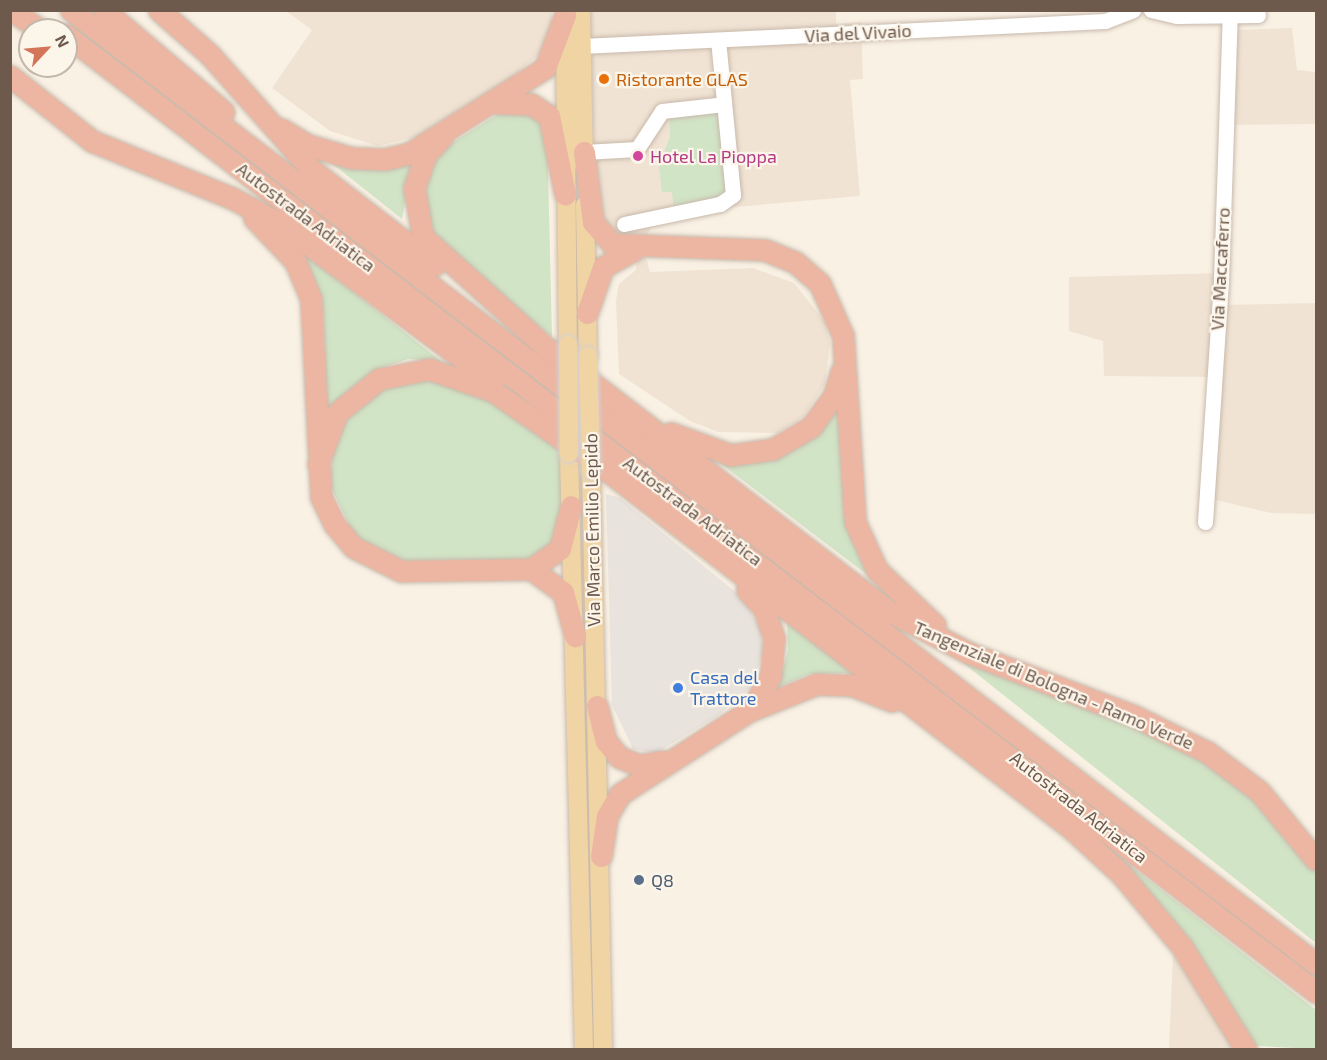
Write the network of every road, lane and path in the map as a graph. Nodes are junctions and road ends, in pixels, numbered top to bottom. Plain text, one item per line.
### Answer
1 (71, 10) edge
2 (104, 10) edge
3 (159, 10) edge
4 (1133, 10) edge
5 (1151, 10) edge
6 (570, 12) edge
7 (1230, 15) junction
8 (1258, 15) dead end
9 (718, 40) junction
10 (78, 44) edge
11 (581, 46) junction
12 (78, 55) edge
13 (10, 76) edge
14 (147, 98) junction
15 (495, 103) junction
16 (724, 104) junction
17 (253, 108) junction
18 (443, 136) junction
19 (584, 152) junction
20 (565, 194) junction
21 (232, 198) junction
22 (319, 201) junction
23 (624, 224) dead end
24 (634, 249) junction
25 (587, 313) junction
26 (558, 347) junction
27 (845, 354) junction
28 (608, 395) junction
29 (555, 434) junction
30 (318, 464) junction
31 (619, 480) junction
32 (571, 506) junction
33 (1205, 522) dead end
34 (531, 569) junction
35 (575, 636) junction
36 (1071, 691) junction
37 (597, 706) junction
38 (749, 711) junction
39 (683, 753) junction
40 (985, 761) junction
41 (601, 856) junction
42 (1317, 860) edge
43 (1317, 964) edge
44 (1317, 992) edge
45 (584, 1050) edge
46 (603, 1050) edge
47 (1246, 1050) edge

1 - 22 highway, Autostrada Adriatica
2 - 22 highway
3 - 17 highway
4 - 9 street, Via del Vivaio
5 - 7 street
6 - 11 main road, Via Marco Emilio Lepido
6 - 15 highway
6 - 20 main road, Via Marco Emilio Lepido
7 - 8 street
7 - 33 street, Via Maccaferro
9 - 11 street, Via del Vivaio
9 - 16 street
10 - 14 highway, Autostrada Adriatica
11 - 19 main road, Via Marco Emilio Lepido
12 - 14 highway
13 - 21 highway
14 - 44 highway, Autostrada Adriatica
15 - 18 highway
15 - 20 highway
16 - 19 street
16 - 23 street
17 - 18 highway
17 - 26 highway
18 - 26 highway
19 - 24 highway
19 - 25 main road, Via Marco Emilio Lepido
20 - 26 main road, Via Marco Emilio Lepido
21 - 29 highway
21 - 30 highway
22 - 43 highway, Autostrada Adriatica
24 - 25 highway
24 - 27 highway
25 - 37 main road, Via Marco Emilio Lepido, bridge
26 - 28 highway, Tangenziale di Bologna - Ramo Verde
26 - 32 main road, Via Marco Emilio Lepido, bridge
27 - 28 highway
27 - 36 highway
28 - 36 highway, Tangenziale di Bologna - Ramo Verde
29 - 30 highway
29 - 31 highway
30 - 34 highway
31 - 38 highway
31 - 40 highway
32 - 34 highway
32 - 35 main road, Via Marco Emilio Lepido
34 - 35 highway
35 - 45 main road, Via Marco Emilio Lepido
36 - 42 highway, Tangenziale di Bologna - Ramo Verde
37 - 39 highway
37 - 41 main road, Via Marco Emilio Lepido
38 - 39 highway
38 - 40 highway
39 - 41 highway
40 - 47 highway
41 - 46 main road, Via Marco Emilio Lepido

